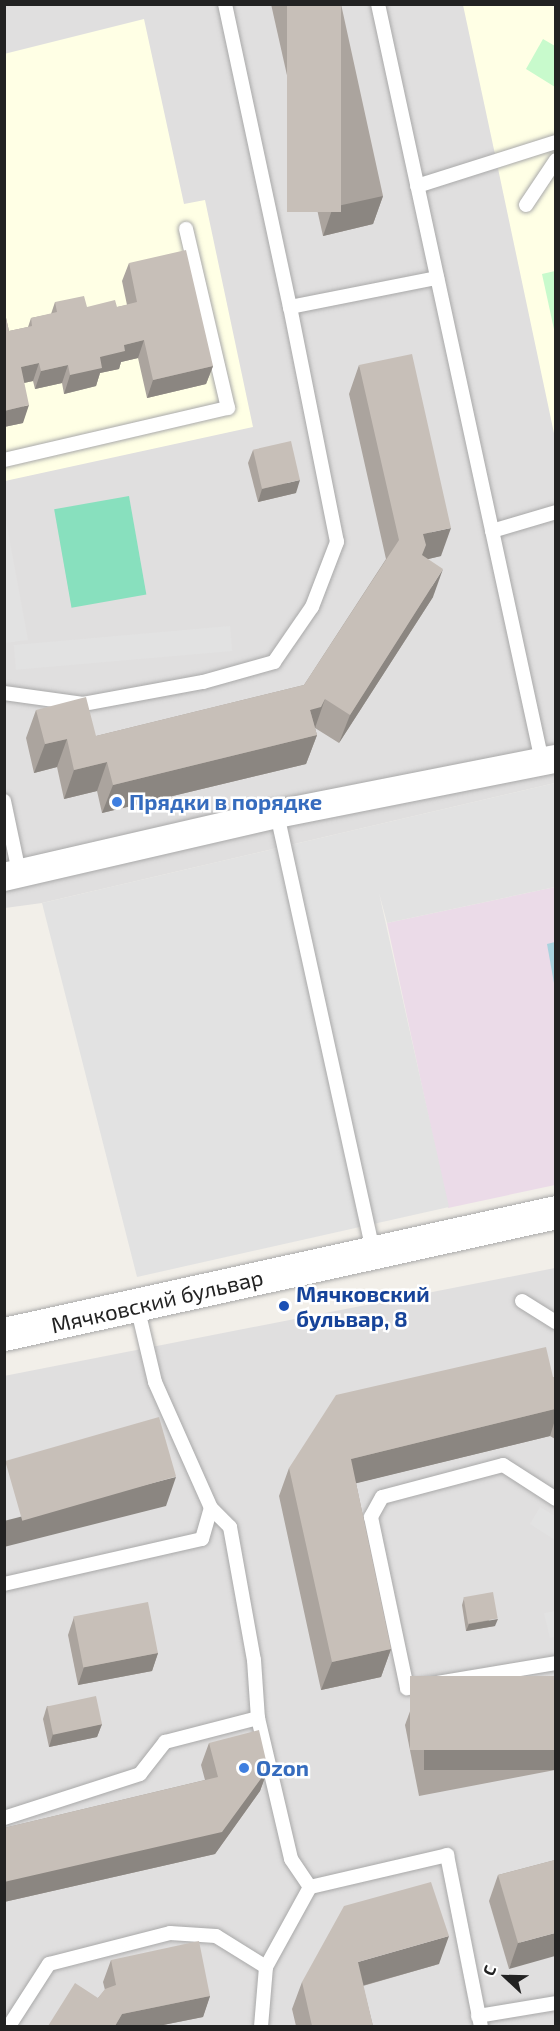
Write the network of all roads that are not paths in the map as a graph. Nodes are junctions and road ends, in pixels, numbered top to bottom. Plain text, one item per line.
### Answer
1 (225, 4) edge
2 (378, 4) edge
3 (555, 142) edge
4 (555, 160) edge
5 (417, 186) junction
6 (526, 205) dead end
7 (186, 229) dead end
8 (437, 278) junction
9 (290, 307) junction
10 (4, 460) edge
11 (555, 512) edge
12 (492, 531) junction
13 (4, 693) edge
14 (549, 760) edge
15 (4, 801) edge
16 (277, 814) junction
17 (12, 874) edge
18 (555, 1212) edge
19 (373, 1252) junction
20 (522, 1301) dead end
21 (137, 1306) junction
22 (555, 1322) edge
23 (4, 1334) edge
24 (555, 1499) edge
25 (211, 1508) junction
26 (4, 1584) edge
27 (555, 1663) edge
28 (258, 1718) junction
29 (4, 1818) edge
30 (310, 1887) junction
31 (266, 1966) junction
32 (555, 2003) edge
33 (480, 2021) edge
34 (9, 2026) edge
35 (261, 2026) edge

1 - 9 lane
2 - 5 lane
3 - 5 lane
4 - 6 lane
5 - 8 lane
7 - 10 lane
8 - 9 lane
8 - 12 lane
9 - 13 lane
11 - 12 lane
12 - 14 lane
14 - 16 street
15 - 17 lane
16 - 17 street
16 - 19 lane
18 - 19 street, Мячковский бульвар
19 - 21 street, Мячковский бульвар
20 - 22 lane
21 - 23 street, Мячковский бульвар
21 - 25 lane
24 - 27 lane
25 - 26 lane
25 - 28 lane
28 - 29 lane
28 - 30 lane
30 - 31 lane
30 - 33 lane
31 - 34 lane
31 - 35 lane
32 - 33 lane

